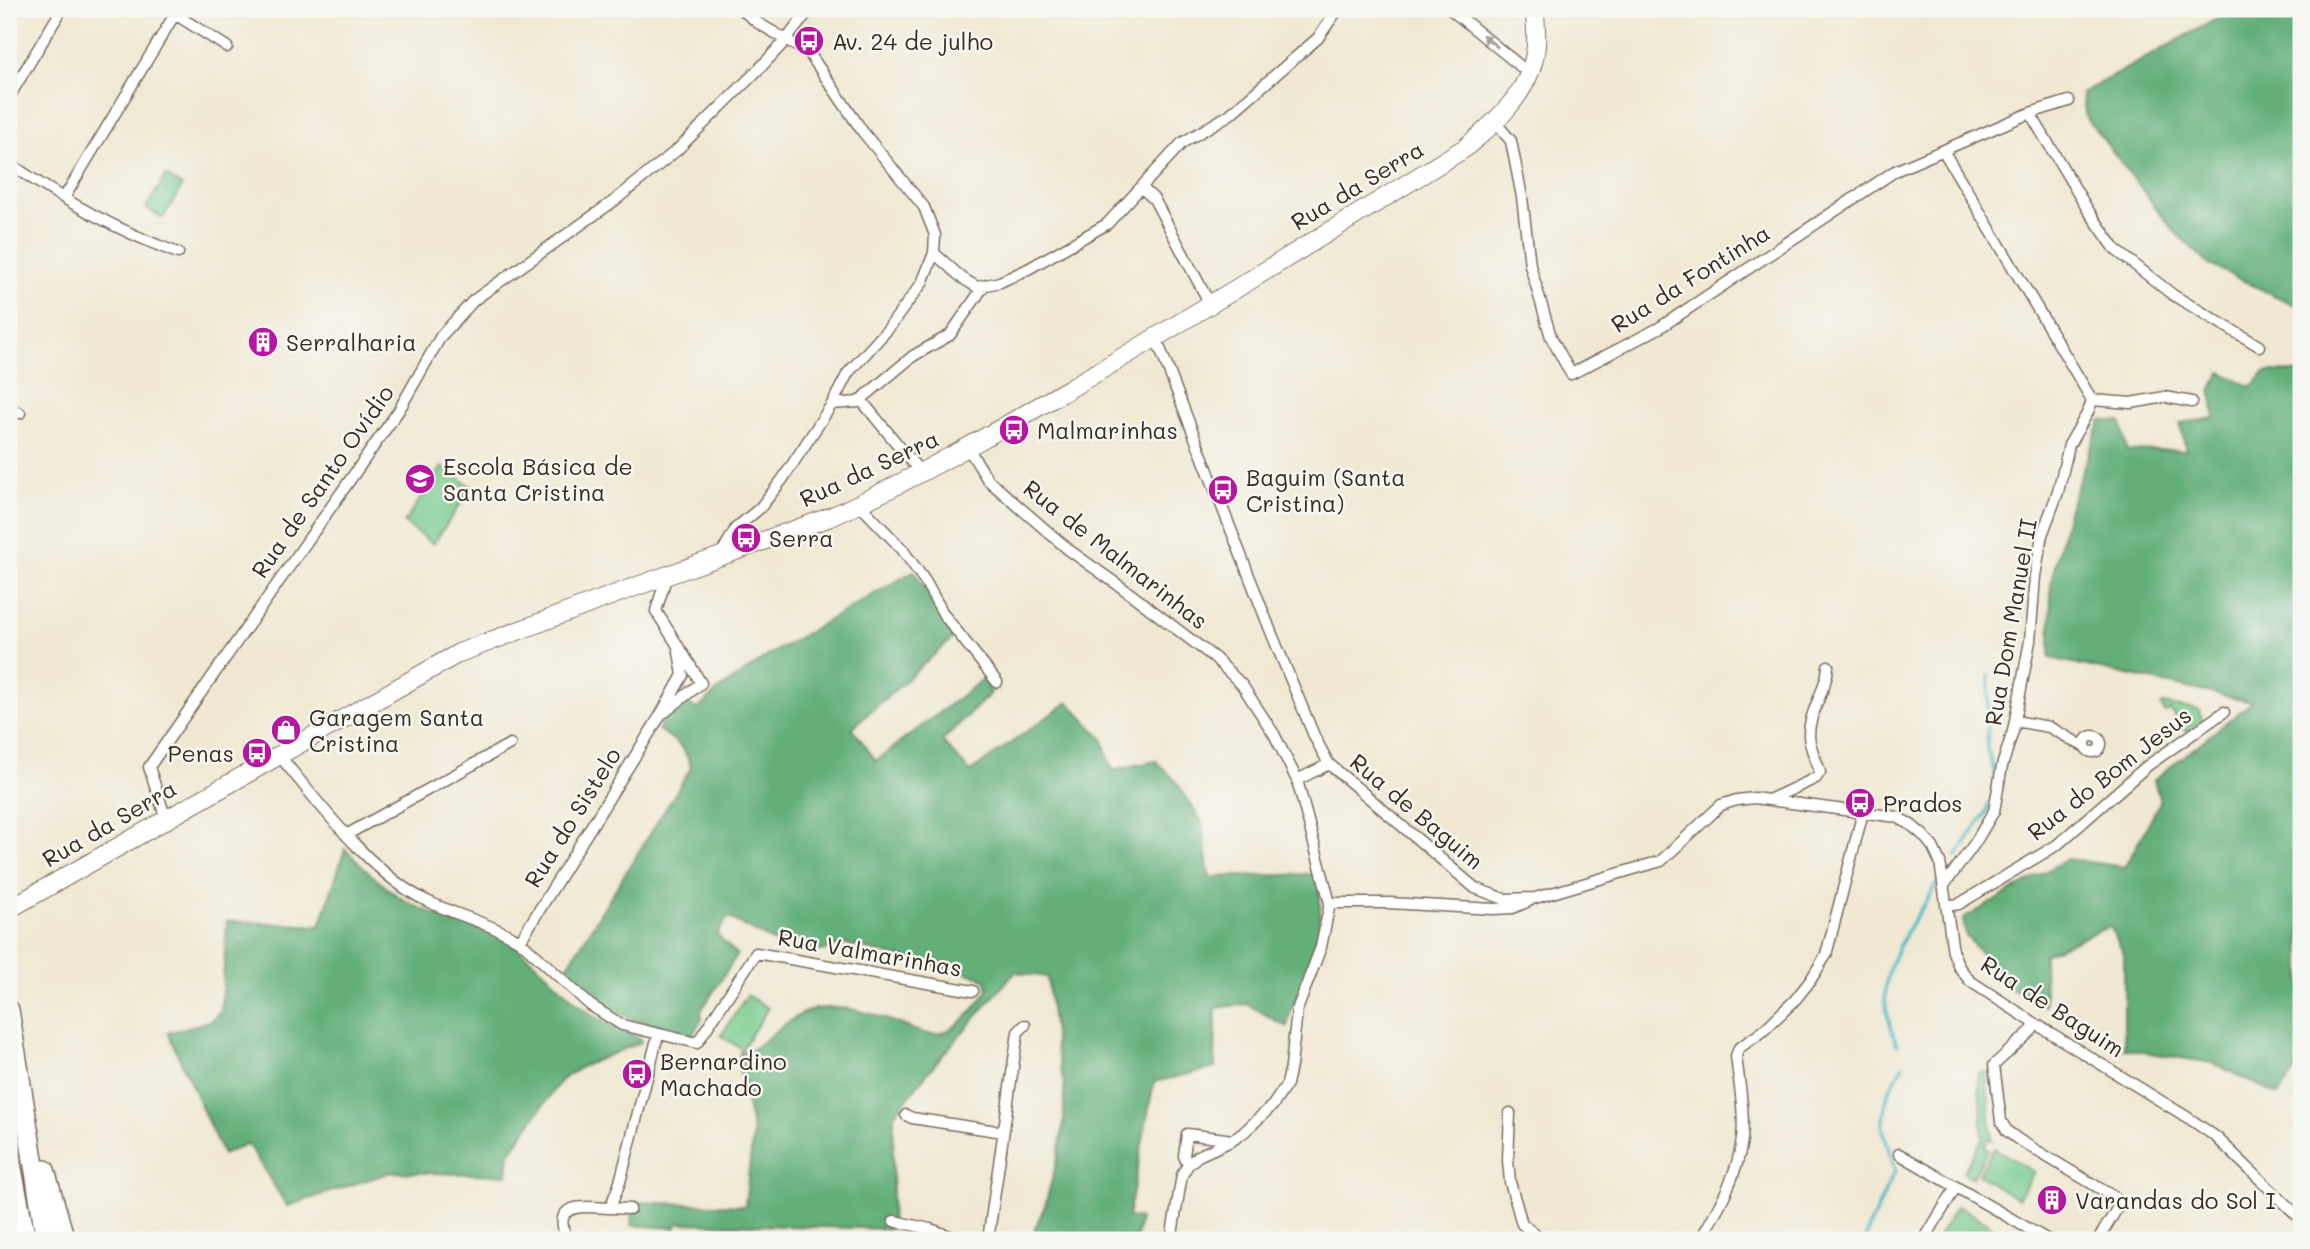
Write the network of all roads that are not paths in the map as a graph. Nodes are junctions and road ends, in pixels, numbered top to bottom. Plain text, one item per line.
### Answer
1 (62, 9) edge
2 (741, 9) edge
3 (810, 9) edge
4 (1338, 9) edge
5 (1450, 9) edge
6 (1535, 9) edge
7 (171, 11) edge
8 (786, 40) junction
9 (227, 47) dead end
10 (1531, 74) junction
11 (9, 97) edge
12 (2069, 101) dead end
13 (2030, 113) junction
14 (1496, 123) junction
15 (1944, 152) junction
16 (9, 163) edge
17 (1142, 188) junction
18 (64, 198) junction
19 (178, 253) dead end
20 (934, 253) junction
21 (984, 286) junction
22 (1210, 304) junction
23 (1156, 338) junction
24 (2259, 346) dead end
25 (861, 400) junction
26 (2092, 400) junction
27 (2192, 402) dead end
28 (832, 404) junction
29 (968, 448) junction
30 (921, 473) junction
31 (859, 504) junction
32 (720, 556) junction
33 (667, 575) junction
34 (678, 646) junction
35 (1828, 666) dead end
36 (997, 682) dead end
37 (2224, 712) dead end
38 (660, 716) junction
39 (2015, 721) junction
40 (510, 744) dead end
41 (2085, 747) dead end
42 (279, 755) junction
43 (1329, 764) junction
44 (1297, 780) junction
45 (1769, 800) junction
46 (1863, 813) junction
47 (166, 819) junction
48 (346, 835) junction
49 (1945, 884) junction
50 (1535, 898) junction
51 (1330, 903) junction
52 (1947, 906) junction
53 (13, 907) edge
54 (520, 941) junction
55 (973, 991) dead end
56 (9, 1010) edge
57 (2036, 1024) junction
58 (1025, 1025) dead end
59 (658, 1035) junction
60 (25, 1098) junction
61 (1510, 1113) dead end
62 (906, 1115) dead end
63 (1003, 1132) junction
64 (1233, 1140) junction
65 (9, 1154) edge
66 (1899, 1154) dead end
67 (1188, 1165) junction
68 (1956, 1186) junction
69 (610, 1208) junction
70 (630, 1209) dead end
71 (2301, 1219) edge
72 (894, 1221) dead end
73 (2100, 1239) edge
74 (26, 1240) edge
75 (47, 1240) edge
76 (65, 1240) edge
77 (566, 1240) edge
78 (961, 1240) edge
79 (988, 1240) edge
80 (1171, 1240) edge
81 (1542, 1240) edge
82 (1700, 1240) edge
83 (1924, 1240) edge
84 (2048, 1240) edge

1 - 11 street
2 - 8 street
3 - 8 street, Rua de Santo Ovídio
4 - 17 street
10 -> 5 street
6 - 10 main road, Rua da Serra
7 - 9 street
7 - 18 street
8 - 20 street
8 - 47 street, Rua de Santo Ovídio
10 - 14 main road, Rua da Serra
12 - 13 street, Rua da Fontinha
13 - 15 street, Rua da Fontinha
13 - 24 street
14 - 15 street, Rua da Fontinha
14 - 22 main road, Rua da Serra
15 - 26 street
16 - 18 street
17 - 21 street
17 - 22 street
18 - 19 street
20 - 21 street
20 - 28 street
21 - 25 street
22 - 23 main road, Rua da Serra
23 - 29 main road, Rua da Serra
23 - 43 street, Rua de Baguim
25 - 28 street
25 - 30 street
26 - 27 street
26 - 39 street, Rua Dom Manuel II
28 - 32 street
29 - 30 main road, Rua da Serra
29 - 44 street, Rua de Malmarinhas
30 - 31 main road, Rua da Serra
31 - 32 main road, Rua da Serra
31 - 36 street
32 - 33 main road, Rua da Serra
33 - 34 street, Rua do Sistelo
33 - 42 main road, Rua da Serra
34 - 38 street, Rua do Sistelo
34 - 38 street, Rua do Sistelo
35 - 45 street
37 - 52 street, Rua do Bom Jesus
38 - 54 street, Rua do Sistelo
39 - 41 street
39 - 49 street, Rua Dom Manuel II
40 - 48 street
42 - 47 main road, Rua da Serra
42 - 48 street
43 - 44 street
43 - 50 street, Rua de Baguim
44 - 51 street, Rua de Malmarinhas
45 - 46 street, Rua de Baguim
45 - 50 street, Rua de Baguim
46 - 49 street, Rua de Baguim
46 - 82 street
47 - 53 main road, Rua da Serra
48 - 54 street
49 - 52 street, Rua de Baguim
50 - 51 street
51 - 64 street
52 - 57 street, Rua de Baguim
54 - 59 street
55 - 59 street, Rua Valmarinhas
56 - 60 highway
57 - 71 street, Rua de Baguim
57 - 73 street
58 - 63 street
59 - 69 street
60 - 75 highway
60 - 76 highway
61 - 81 street
62 - 63 street
63 - 79 street
64 - 67 street
64 - 67 street
65 - 74 highway
66 - 68 street
67 - 80 street
68 - 83 street
68 - 84 street
69 - 70 street
69 - 77 street
72 - 78 street

